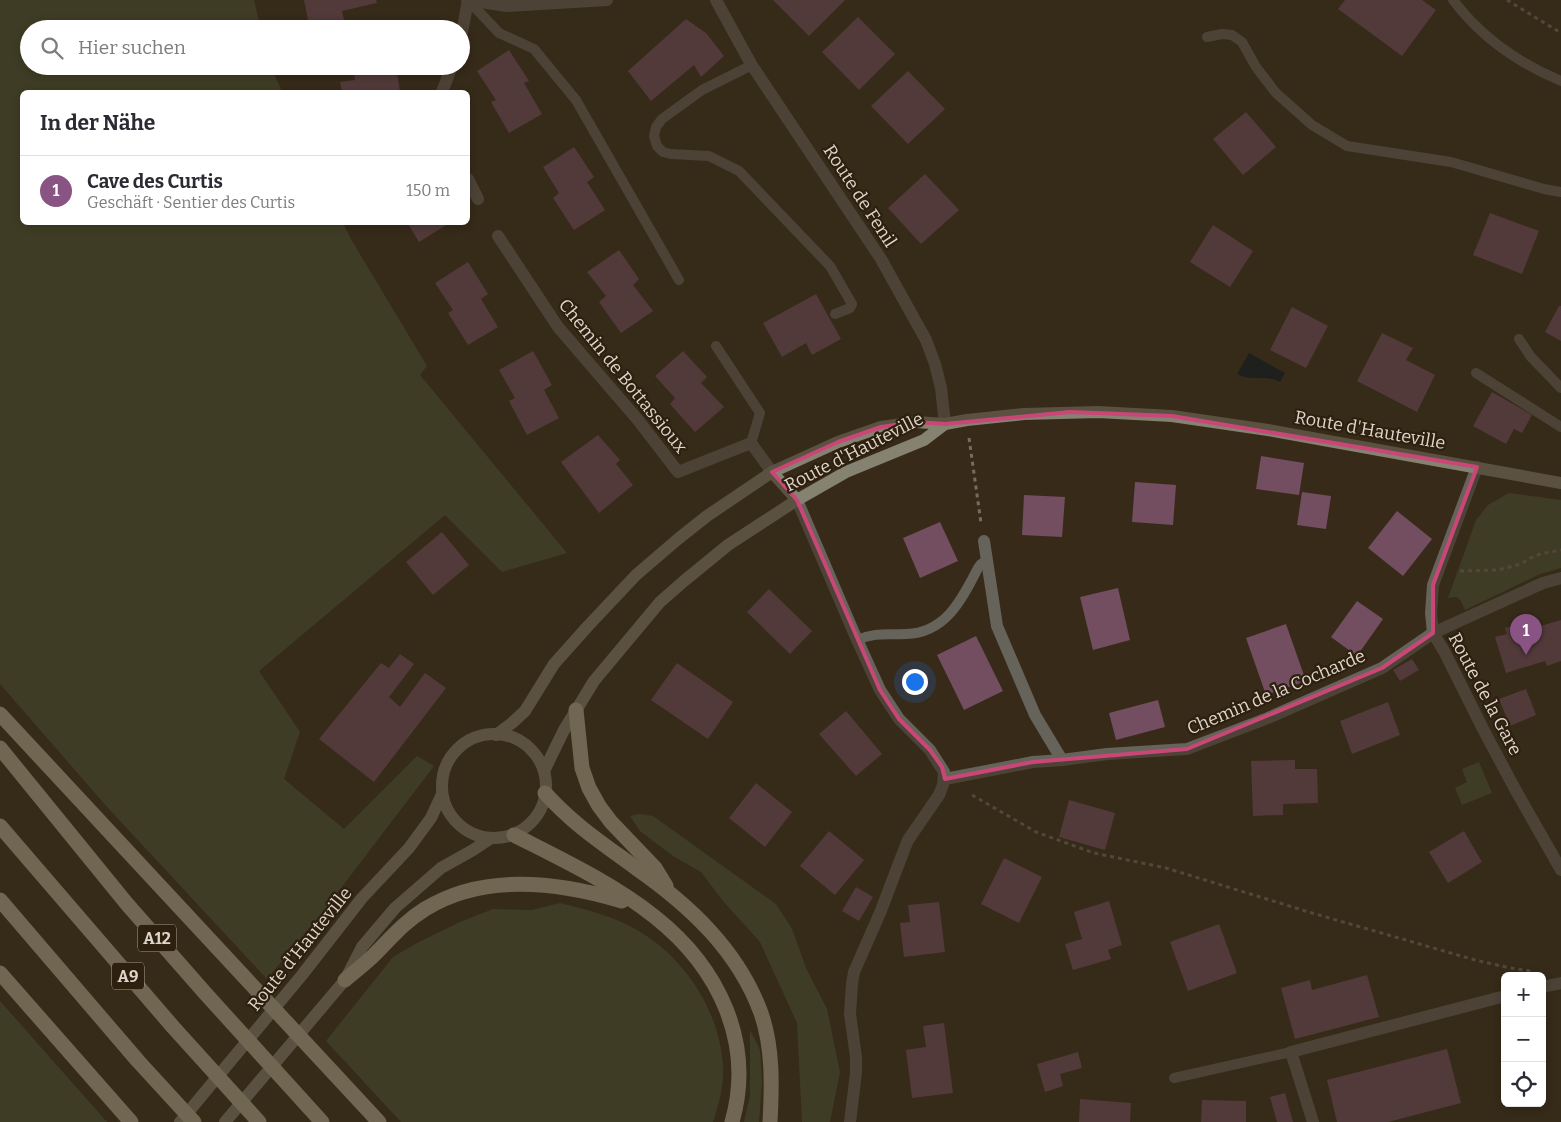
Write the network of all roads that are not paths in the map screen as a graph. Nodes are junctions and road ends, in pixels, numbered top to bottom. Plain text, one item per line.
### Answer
1 (468, 0) edge
2 (607, 0) edge
3 (716, 0) edge
4 (1453, 0) edge
5 (464, 20) edge
6 (1207, 37) dead end
7 (752, 65) junction
8 (449, 75) edge
9 (1561, 81) edge
10 (443, 90) edge
11 (470, 183) edge
12 (1561, 192) edge
13 (478, 199) dead end
14 (498, 236) dead end
15 (679, 280) dead end
16 (835, 314) dead end
17 (1519, 339) dead end
18 (716, 346) dead end
19 (1476, 373) dead end
20 (1561, 388) edge
21 (945, 424) junction
22 (1561, 427) edge
23 (750, 443) junction
24 (1476, 467) junction
25 (772, 472) junction
26 (1561, 483) edge
27 (797, 500) junction
28 (984, 541) road end
29 (987, 561) junction
30 (1561, 578) edge
31 (1433, 633) junction
32 (857, 640) junction
33 (576, 710) junction
34 (0, 714) edge
35 (496, 734) junction
36 (0, 748) edge
37 (1062, 760) junction
38 (544, 771) junction
39 (944, 779) junction
40 (545, 793) junction
41 (442, 794) junction
42 (0, 826) edge
43 (514, 834) junction
44 (491, 838) junction
45 (1561, 870) edge
46 (671, 893) junction
47 (0, 900) edge
48 (639, 906) junction
49 (0, 973) edge
50 (345, 980) junction
51 (1561, 983) edge
52 (1546, 986) edge
53 (1501, 997) edge
54 (1291, 1052) junction
55 (1174, 1078) dead end
56 (131, 1122) edge
57 (180, 1122) edge
58 (194, 1122) edge
59 (226, 1122) edge
60 (259, 1122) edge
61 (322, 1122) edge
62 (380, 1122) edge
63 (732, 1122) edge
64 (770, 1122) edge
65 (850, 1122) edge
66 (1313, 1122) edge

1 - 2 street
1 - 5 street
1 - 15 lane
3 - 7 street, Route de Fenil
4 - 9 lane
6 - 12 lane
7 - 16 lane
7 - 21 street, Route de Fenil
8 - 10 street
11 - 13 street
14 - 23 street, Chemin de Bottassioux
17 - 20 lane
18 - 23 lane
19 - 22 lane
21 - 24 main road, Route d'Hauteville
21 - 25 main road, Route d'Hauteville
21 - 27 main road, Route d'Hauteville
23 - 25 street
24 - 26 main road, Route d'Hauteville
24 - 31 street, Route de la Gare
25 - 27 main road
25 - 35 main road, Route d'Hauteville
27 - 32 street
27 - 33 main road, Route d'Hauteville
28 - 29 street
29 - 32 lane
29 - 37 street
30 - 31 street, Chemin de la Cocharde
31 - 37 street, Chemin de la Cocharde
31 - 45 street, Route de la Gare
32 - 39 street
33 - 38 main road, Route d'Hauteville
33 - 46 highway
34 - 62 highway
35 - 38 main road
35 - 41 main road
36 - 61 highway, A12
37 - 39 street, Chemin de la Cocharde
38 - 40 main road
39 - 65 street
40 - 43 main road
40 - 46 highway
41 - 44 main road
41 - 57 main road, Route d'Hauteville
42 - 60 highway, A9
43 - 44 main road
43 - 48 highway
44 - 50 main road
46 - 64 highway
47 - 58 highway
48 - 50 highway
48 - 63 highway
49 - 56 highway
50 - 59 main road
51 - 52 street
53 - 54 street
54 - 55 lane
54 - 66 street

